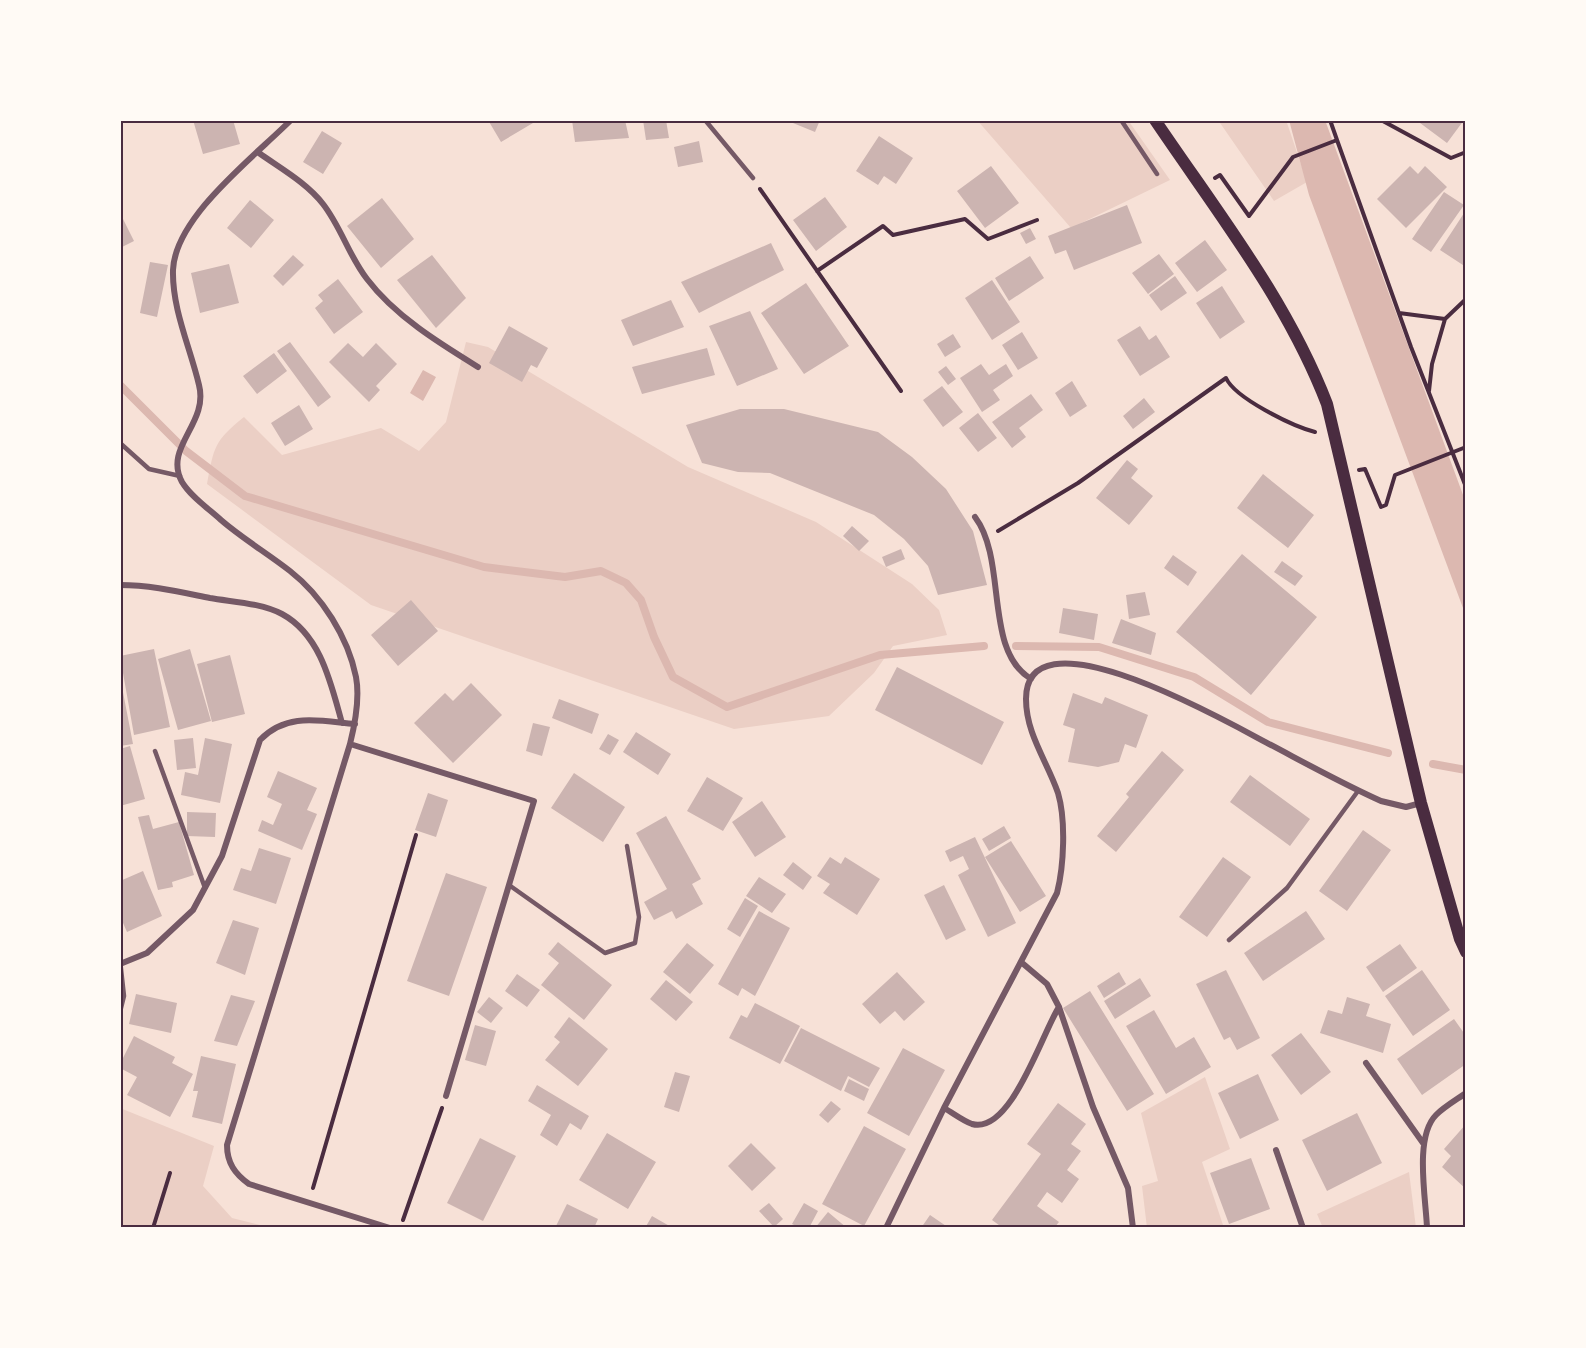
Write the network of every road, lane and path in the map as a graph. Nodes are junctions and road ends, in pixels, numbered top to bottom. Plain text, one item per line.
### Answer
1 (291, 120) edge
2 (705, 120) edge
3 (1121, 120) edge
4 (1155, 120) edge
5 (1330, 120) edge
6 (1381, 120) edge
7 (1334, 141) junction
8 (1466, 152) edge
9 (259, 153) junction
10 (1157, 174) dead end
11 (1220, 175) dead end
12 (753, 178) joint
13 (1037, 220) dead end
14 (818, 271) junction
15 (1466, 299) edge
16 (1399, 313) junction
17 (1445, 319) junction
18 (478, 367) dead end
19 (901, 391) dead end
20 (1429, 392) junction
21 (1334, 429) junction
22 (120, 443) edge
23 (1466, 447) edge
24 (1453, 451) junction
25 (1345, 474) junction
26 (180, 476) junction
27 (1466, 487) edge
28 (975, 517) dead end
29 (986, 537) junction
30 (120, 585) edge
31 (1031, 679) junction
32 (342, 723) junction
33 (355, 724) junction
34 (350, 744) junction
35 (155, 751) dead end
36 (1358, 791) junction
37 (1421, 803) junction
38 (416, 835) dead end
39 (627, 846) dead end
40 (509, 885) junction
41 (205, 888) junction
42 (1229, 940) dead end
43 (1466, 952) edge
44 (1021, 962) junction
45 (120, 963) edge
46 (1059, 1007) junction
47 (120, 1012) edge
48 (1366, 1063) dead end
49 (1466, 1093) edge
50 (446, 1096) joint
51 (944, 1108) junction
52 (1423, 1143) junction
53 (1276, 1150) dead end
54 (170, 1173) dead end
55 (308, 1203) junction
56 (371, 1225) edge
57 (153, 1228) edge
58 (390, 1228) edge
59 (400, 1228) edge
60 (886, 1228) edge
61 (1133, 1228) edge
62 (1304, 1228) edge
63 (1427, 1228) edge

1 - 9 street
2 - 12 lane
3 - 10 lane
4 - 21 main road
5 - 7 path
6 - 8 path
7 - 11 path
7 - 16 path
9 - 18 street
9 - 26 street
12 - 14 path
13 - 14 path
14 - 19 path
15 - 17 path
16 - 17 path
16 - 20 path
17 - 20 path
20 - 24 path
21 - 25 main road
21 - 29 path
22 - 26 lane
23 - 24 path
24 - 25 path
24 - 27 path
25 - 37 main road
26 - 33 street
28 - 29 street
29 - 31 street
30 - 32 street
31 - 36 street
31 - 44 street
32 - 33 street
32 - 41 street
33 - 34 street
34 - 40 street
34 - 55 street
35 - 41 lane
36 - 37 street
36 - 42 lane
37 - 43 main road
38 - 55 path
39 - 40 lane
40 - 50 street
41 - 45 street
44 - 46 street
44 - 51 street
45 - 47 lane
46 - 51 street
46 - 61 street
48 - 52 street
49 - 52 street
50 - 59 path
51 - 60 street
52 - 63 street
53 - 62 street
54 - 57 path
55 - 56 street
56 - 58 street

